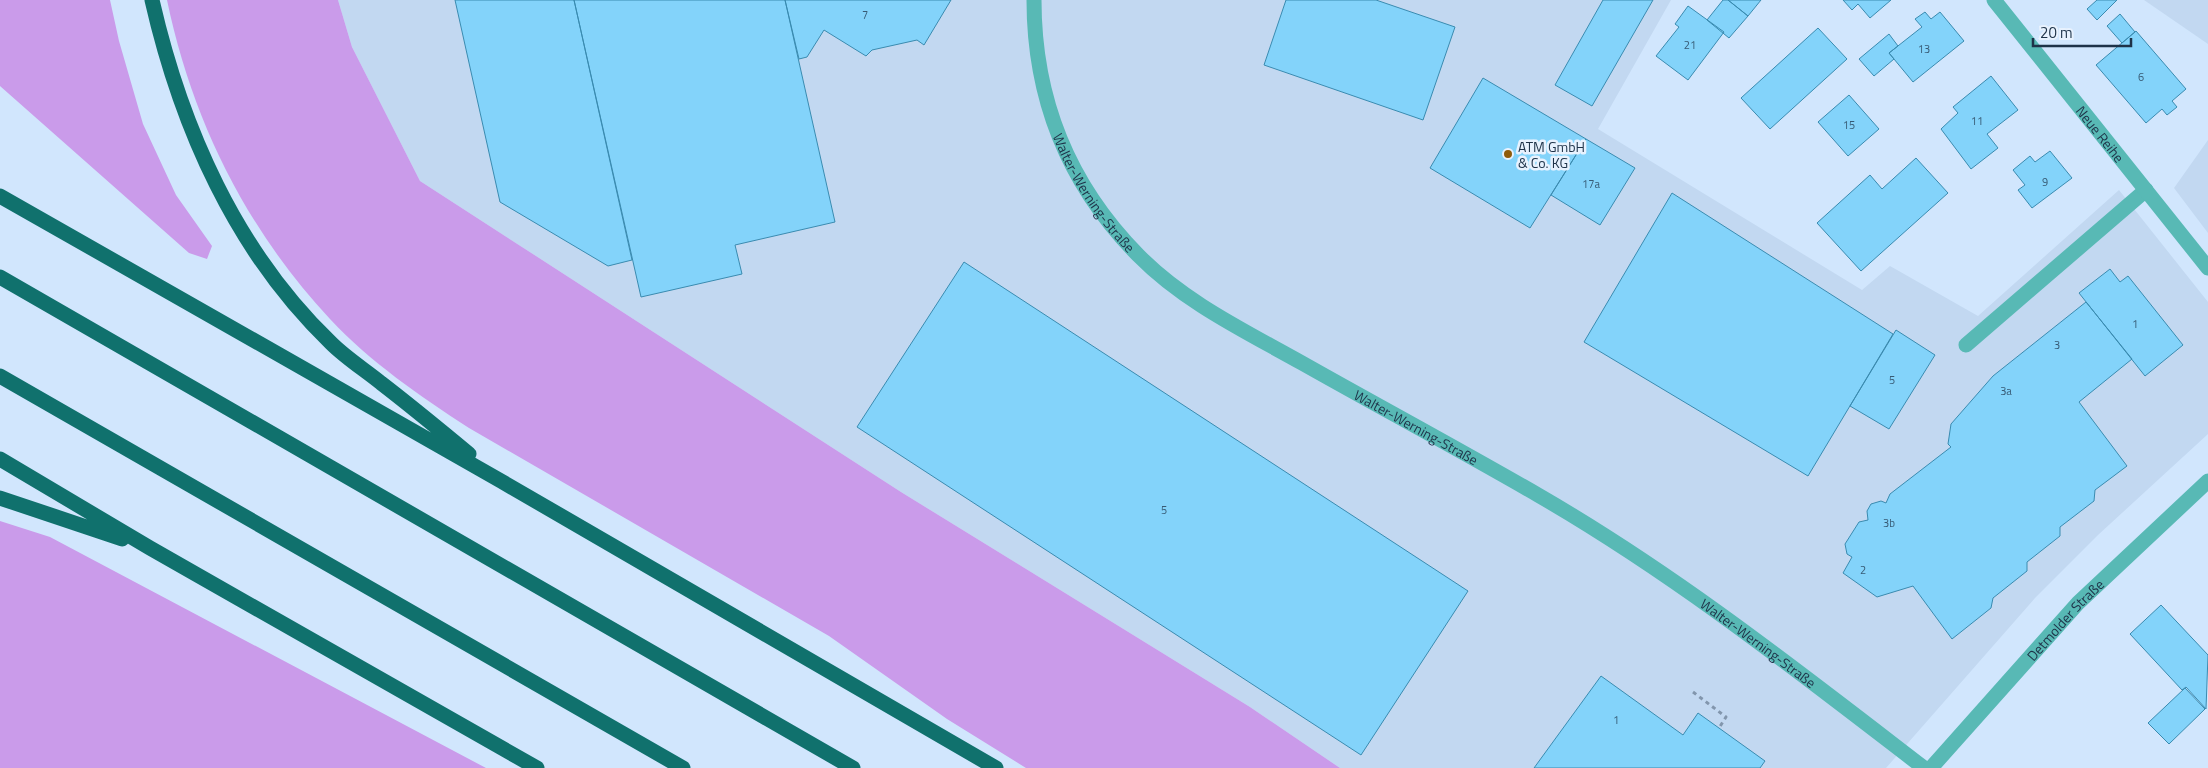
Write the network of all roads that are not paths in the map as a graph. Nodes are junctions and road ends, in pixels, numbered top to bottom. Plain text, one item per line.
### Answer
1 (152, 0) edge
2 (1034, 0) edge
3 (1994, 0) edge
4 (2146, 190) junction
5 (0, 196) edge
6 (2208, 268) edge
7 (0, 277) edge
8 (1966, 345) dead end
9 (0, 376) edge
10 (0, 460) edge
11 (501, 481) junction
12 (2208, 481) edge
13 (0, 498) edge
14 (150, 548) junction
15 (537, 768) edge
16 (683, 768) edge
17 (852, 768) edge
18 (996, 768) edge
19 (1924, 768) edge
20 (1931, 768) edge

1 - 11 highway
2 - 19 street, Walter-Werning-Straße
3 - 4 street, Neue Reihe
4 - 6 street, Neue Reihe
4 - 8 street
5 - 11 highway
7 - 17 highway
9 - 16 highway
10 - 14 highway
11 - 18 highway
12 - 20 street, Detmolder Straße
13 - 14 highway
14 - 15 highway

